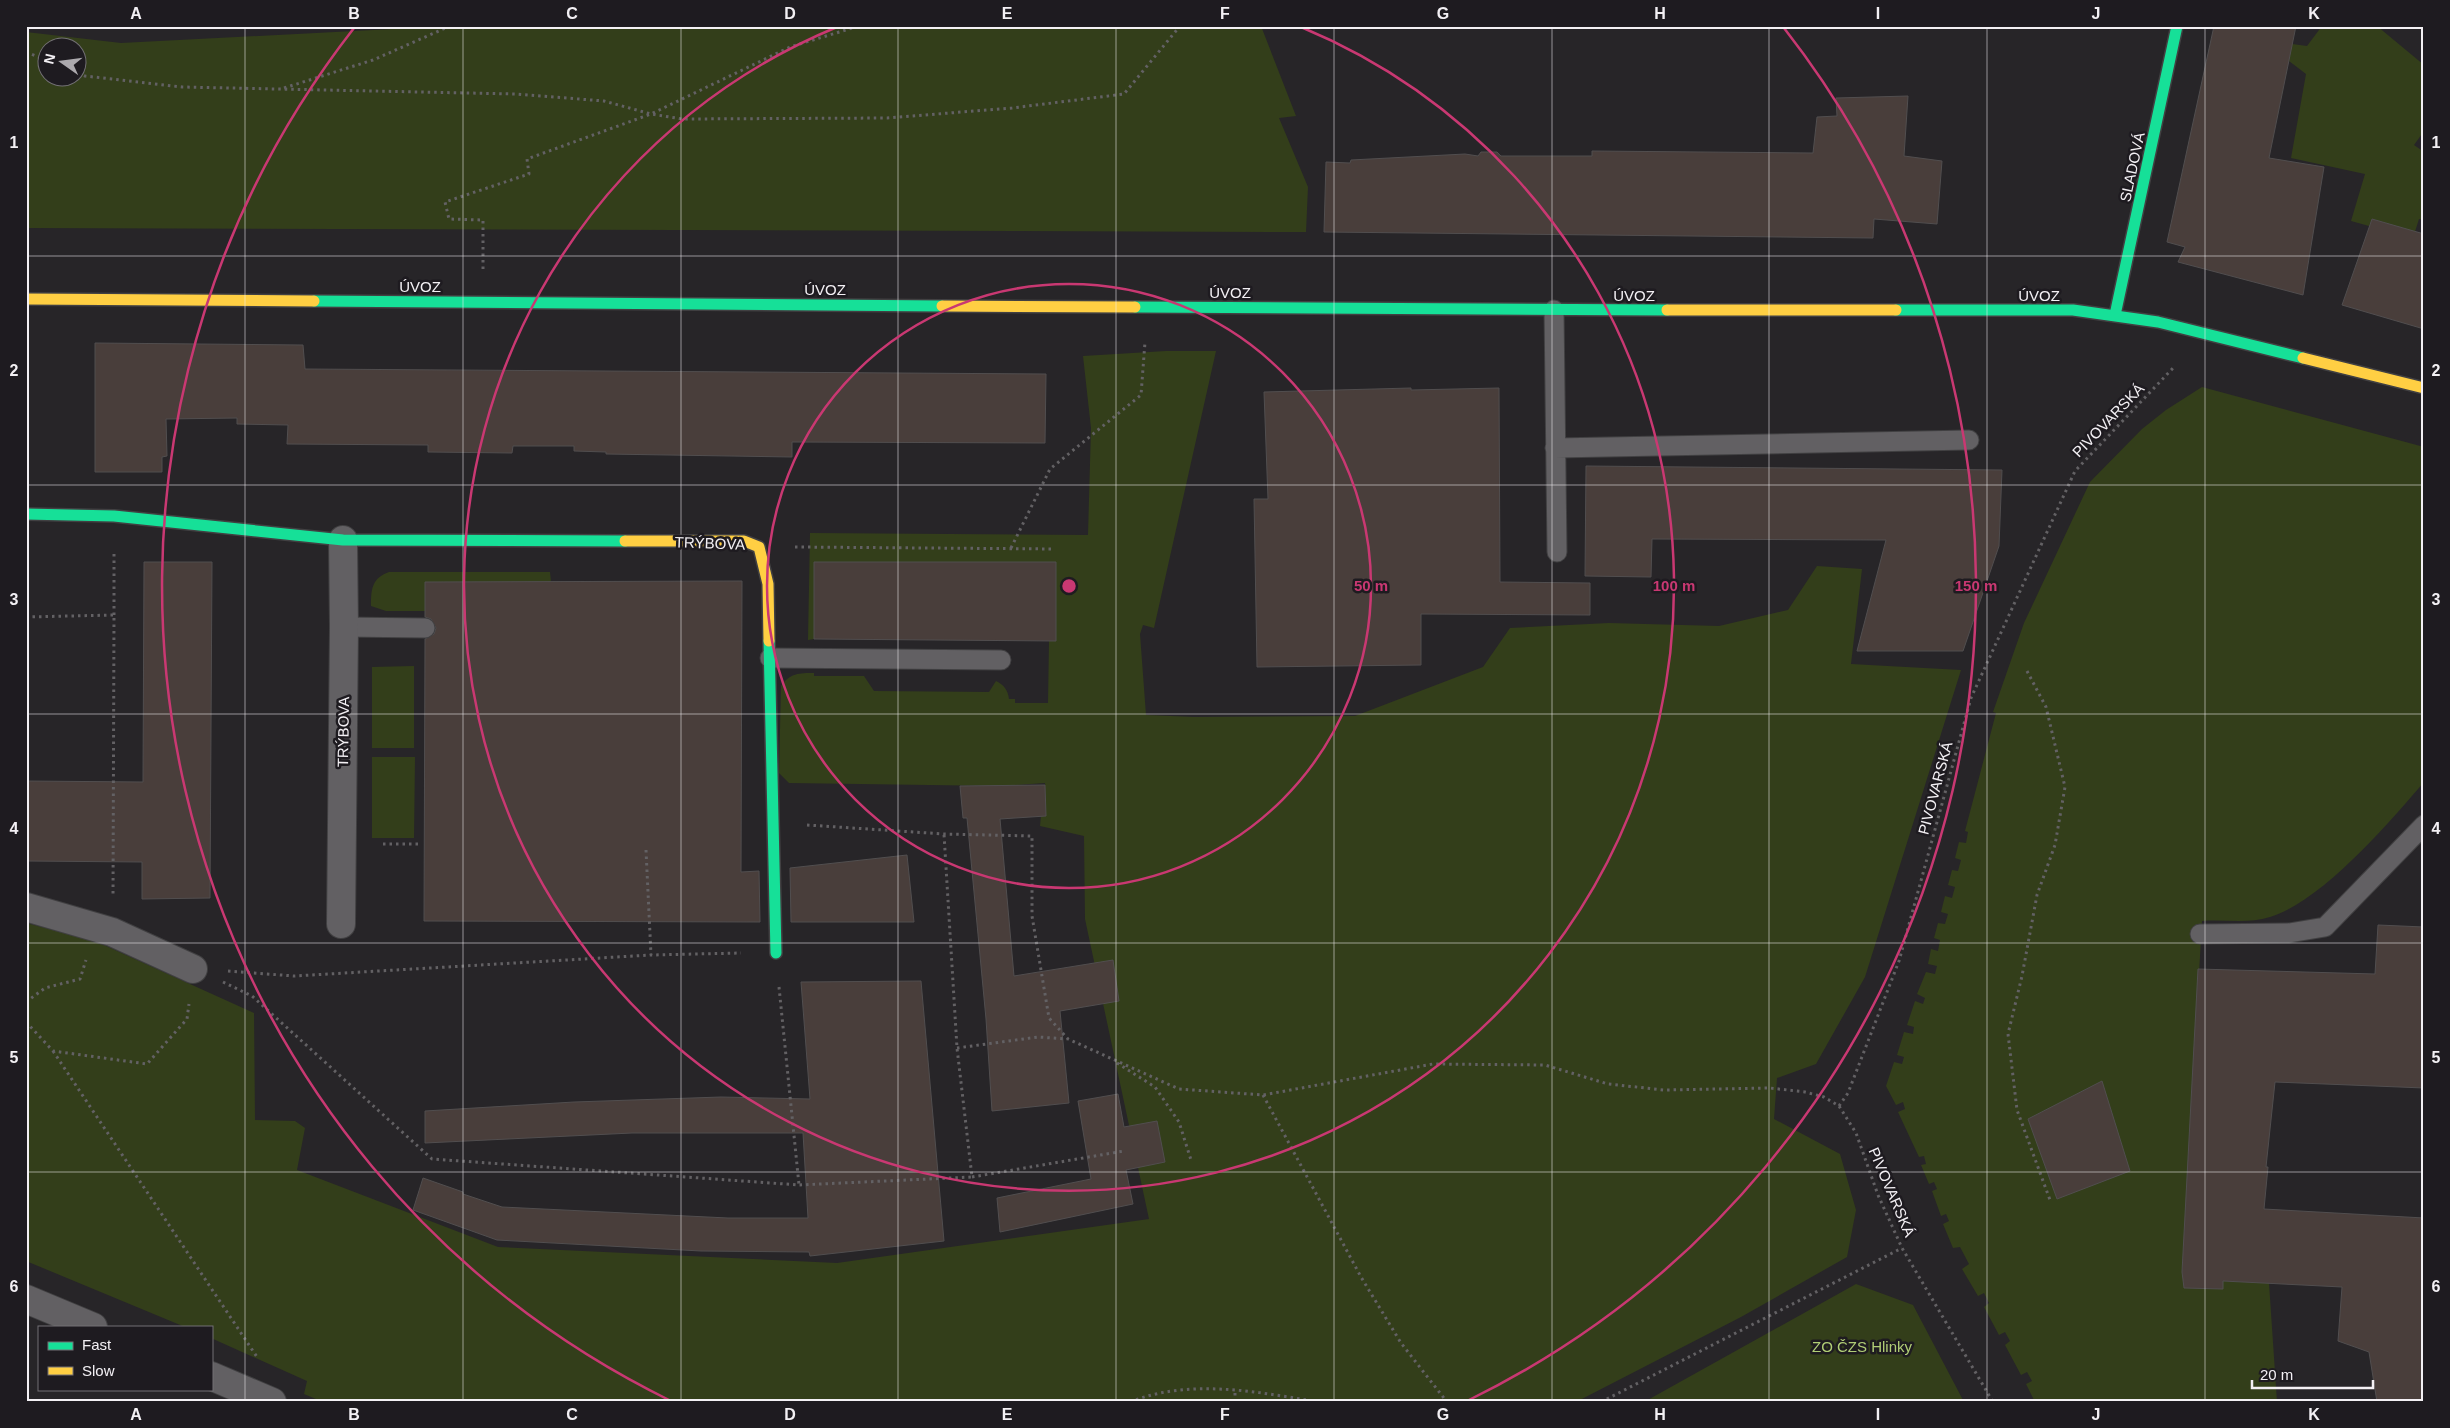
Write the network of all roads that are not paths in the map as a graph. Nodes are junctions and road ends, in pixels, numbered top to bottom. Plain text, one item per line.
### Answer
1 (2178, 26) edge
2 (26, 299) edge
3 (1554, 310) junction
4 (2115, 315) junction
5 (2424, 388) edge
6 (1969, 440) dead end
7 (1555, 448) junction
8 (26, 514) edge
9 (343, 540) junction
10 (1557, 552) dead end
11 (344, 627) junction
12 (424, 628) dead end
13 (770, 658) junction
14 (1000, 660) dead end
15 (2424, 825) edge
16 (26, 907) edge
17 (341, 924) dead end
18 (2200, 934) dead end
19 (776, 953) road end
20 (193, 968) road end
21 (26, 1299) edge
22 (90, 1326) edge
23 (212, 1376) edge
24 (272, 1402) edge

1 - 4 main road, SLADOVÁ
2 - 3 main road, ÚVOZ
3 - 4 main road, ÚVOZ
3 - 7 lane
4 - 5 main road, ÚVOZ
6 - 7 lane
7 - 10 lane
8 - 9 main road, TRÝBOVA
9 - 11 street, TRÝBOVA
9 - 13 main road, TRÝBOVA
11 - 12 lane
11 - 17 street, TRÝBOVA
13 - 14 lane
13 - 19 main road, TRÝBOVA
15 - 18 lane
16 - 20 street
21 - 22 street
23 - 24 street

